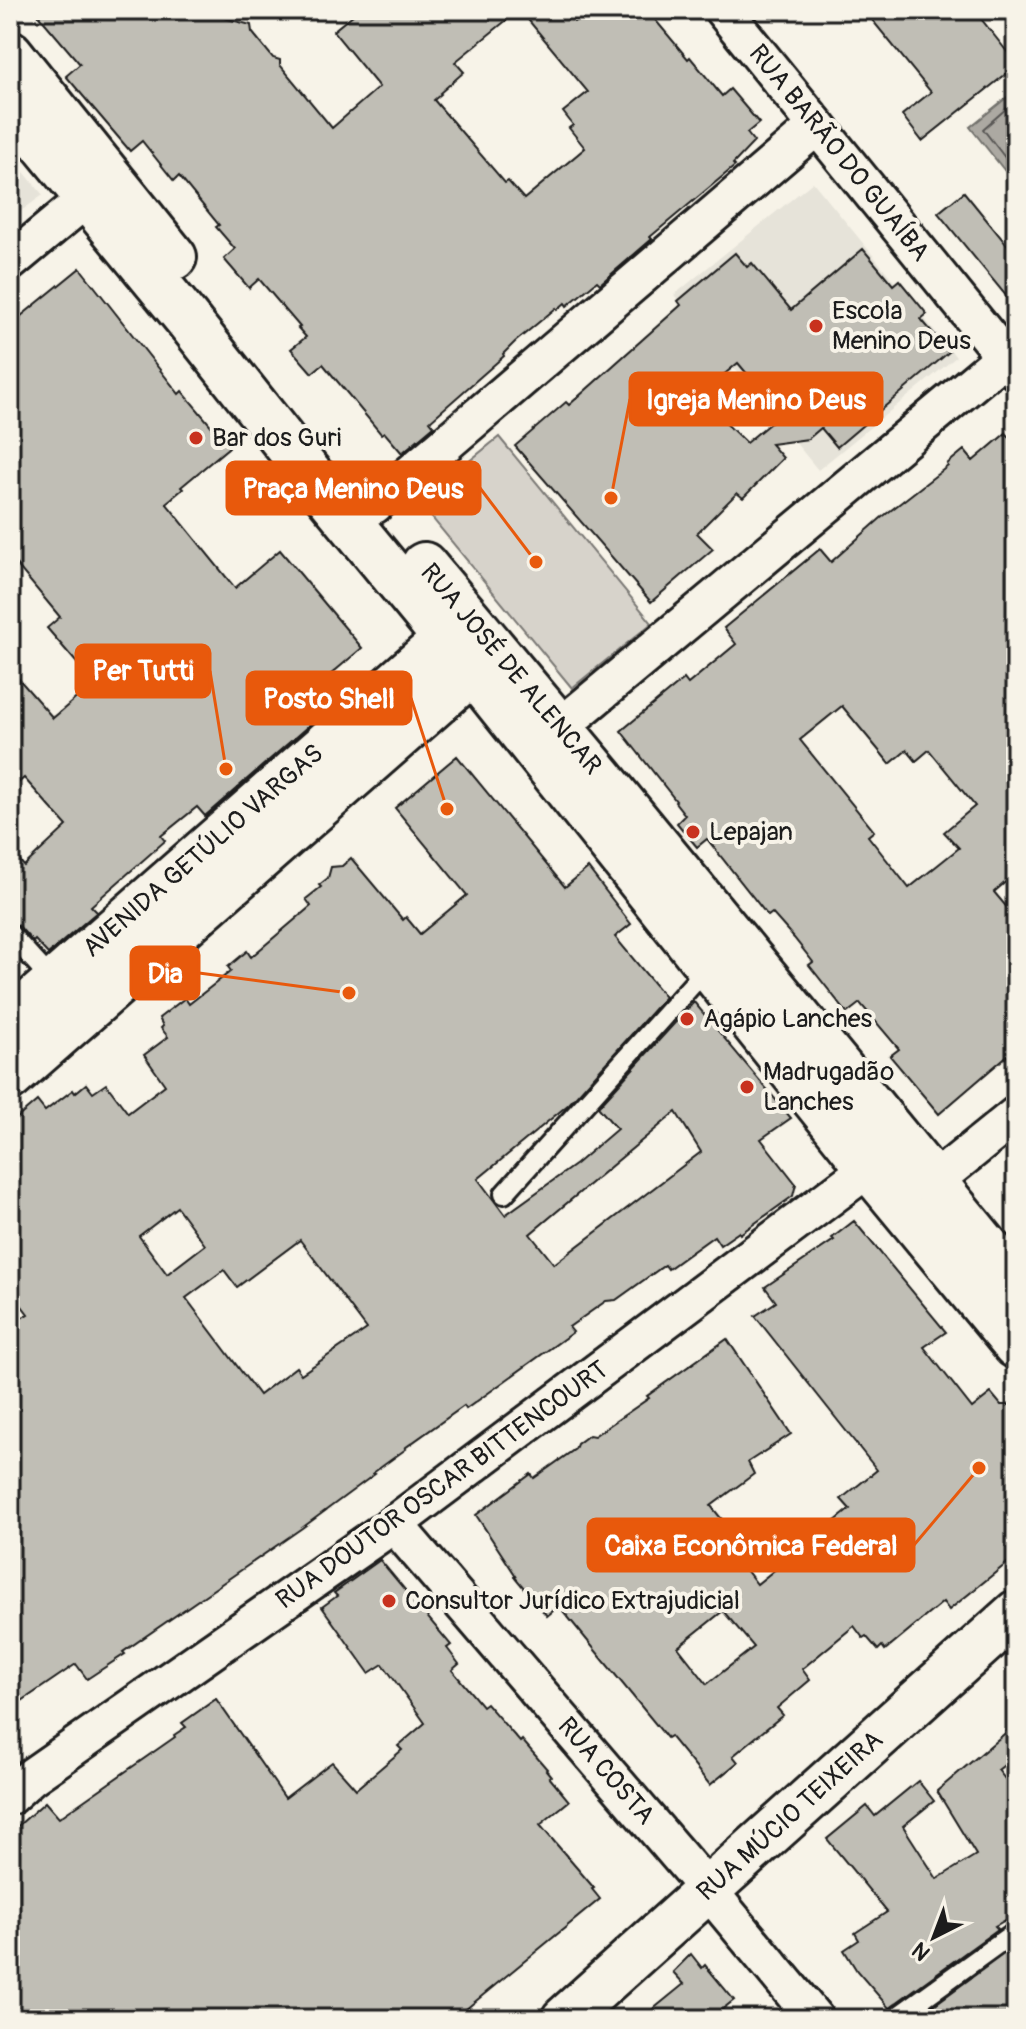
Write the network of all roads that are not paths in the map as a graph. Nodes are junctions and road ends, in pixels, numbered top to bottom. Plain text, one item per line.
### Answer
1 (723, 10) edge
2 (10, 53) edge
3 (10, 104) edge
4 (817, 126) junction
5 (73, 131) junction
6 (87, 198) junction
7 (156, 234) junction
8 (10, 262) edge
9 (1010, 364) edge
10 (304, 467) junction
11 (374, 505) junction
12 (471, 645) junction
13 (560, 727) junction
14 (10, 934) edge
15 (708, 967) junction
16 (54, 982) junction
17 (10, 1021) edge
18 (10, 1078) edge
19 (1016, 1115) edge
20 (869, 1168) junction
21 (504, 1194) dead end
22 (917, 1195) junction
23 (1016, 1282) edge
24 (1016, 1346) edge
25 (394, 1524) junction
26 (1016, 1613) edge
27 (10, 1796) edge
28 (708, 1890) junction
29 (1016, 1931) edge
30 (564, 2019) edge
31 (815, 2019) edge
32 (894, 2019) edge

1 - 4 street, RUA BARÃO DO GUAÍBA
2 - 5 main road, RUA JOSÉ DE ALENCAR
3 - 6 main road
4 - 9 street, RUA BARÃO DO GUAÍBA
4 - 11 street
5 - 6 main road
5 - 7 main road, RUA JOSÉ DE ALENCAR
6 - 7 main road
6 - 8 street
6 - 10 main road
7 - 11 main road, RUA JOSÉ DE ALENCAR
9 - 13 street
10 - 11 street
10 - 12 main road
11 - 12 main road, RUA JOSÉ DE ALENCAR
12 - 13 main road, RUA JOSÉ DE ALENCAR
12 - 15 main road, RUA JOSÉ DE ALENCAR
12 - 16 main road, AVENIDA GETÚLIO VARGAS
12 - 18 main road, AVENIDA GETÚLIO VARGAS
13 - 22 main road, RUA JOSÉ DE ALENCAR
14 - 16 lane
15 - 20 main road, RUA JOSÉ DE ALENCAR
15 - 21 lane
16 - 17 main road, AVENIDA GETÚLIO VARGAS
19 - 22 street
20 - 22 main road, RUA JOSÉ DE ALENCAR
20 - 25 street, RUA DOUTOR OSCAR BITTENCOURT
22 - 23 main road, RUA JOSÉ DE ALENCAR
22 - 24 main road, RUA JOSÉ DE ALENCAR
25 - 27 street, RUA DOUTOR OSCAR BITTENCOURT
25 - 28 street, RUA COSTA
26 - 28 main road, RUA MÚCIO TEIXEIRA
28 - 30 main road, RUA MÚCIO TEIXEIRA
28 - 31 street, RUA COSTA
29 - 32 lane

